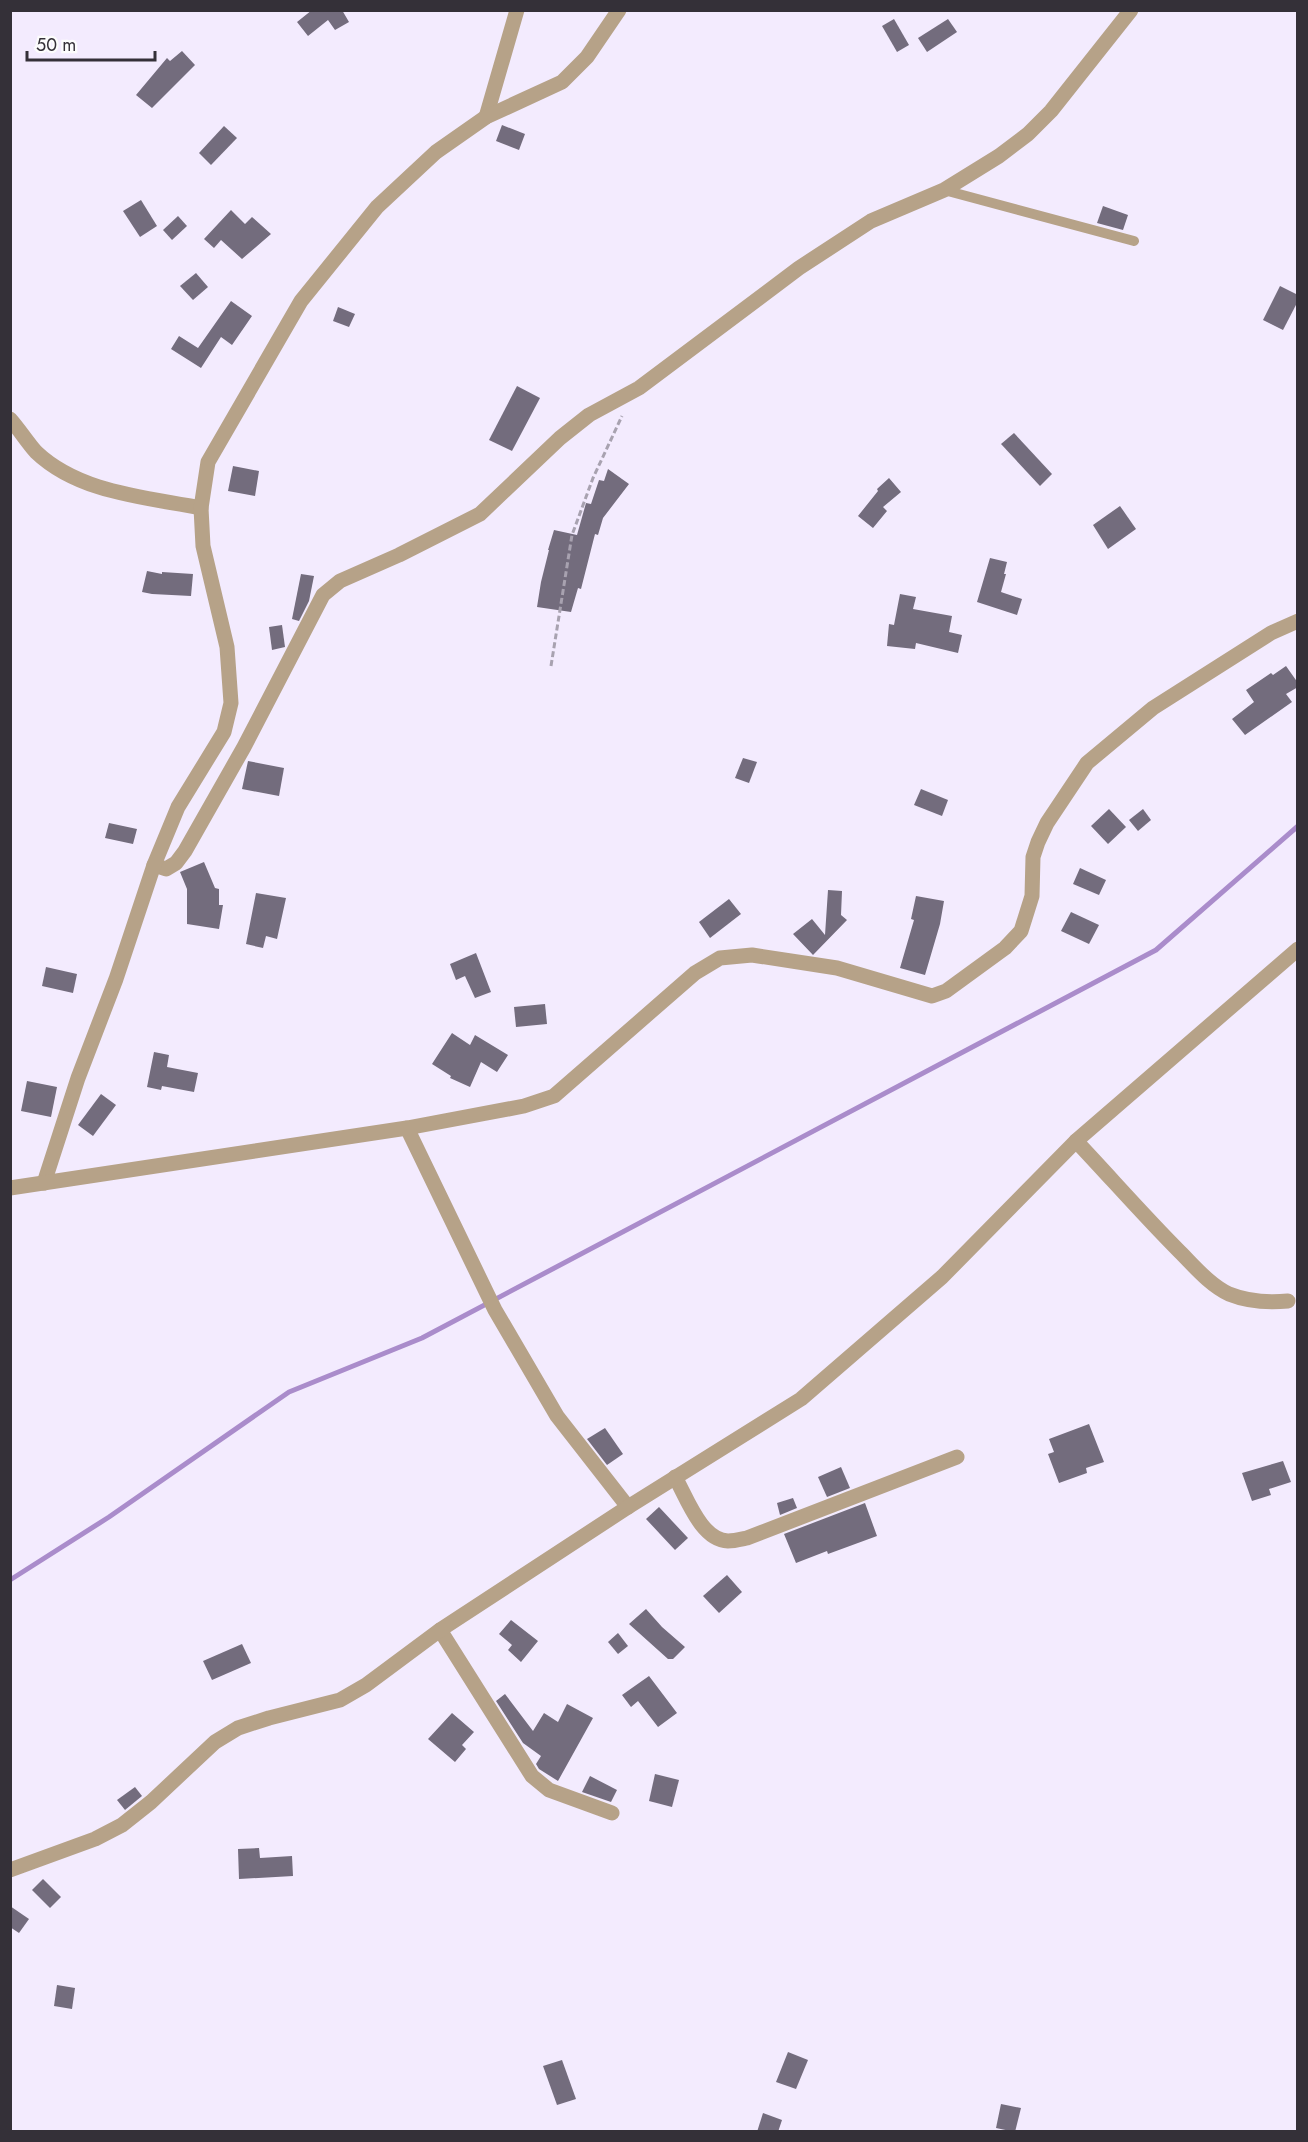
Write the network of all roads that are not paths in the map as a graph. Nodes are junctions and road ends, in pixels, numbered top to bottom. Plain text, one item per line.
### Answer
1 (517, 10) edge
2 (619, 10) edge
3 (1131, 10) edge
4 (486, 117) junction
5 (945, 190) junction
6 (1134, 241) dead end
7 (10, 419) edge
8 (201, 508) junction
9 (1298, 621) edge
10 (154, 865) junction
11 (1298, 949) edge
12 (406, 1128) junction
13 (1076, 1141) junction
14 (44, 1183) junction
15 (10, 1188) edge
16 (1288, 1301) dead end
17 (957, 1457) dead end
18 (675, 1477) junction
19 (628, 1507) junction
20 (440, 1630) junction
21 (612, 1813) dead end
22 (10, 1870) edge

1 - 4 street
2 - 4 street
3 - 5 street
4 - 8 street
5 - 6 lane
5 - 10 street
7 - 8 street
8 - 10 street
9 - 12 street
10 - 14 street
11 - 13 street
12 - 14 street
12 - 19 street
13 - 16 street
13 - 18 street
14 - 15 street
17 - 18 street
18 - 19 street
19 - 20 street
20 - 21 street
20 - 22 street

